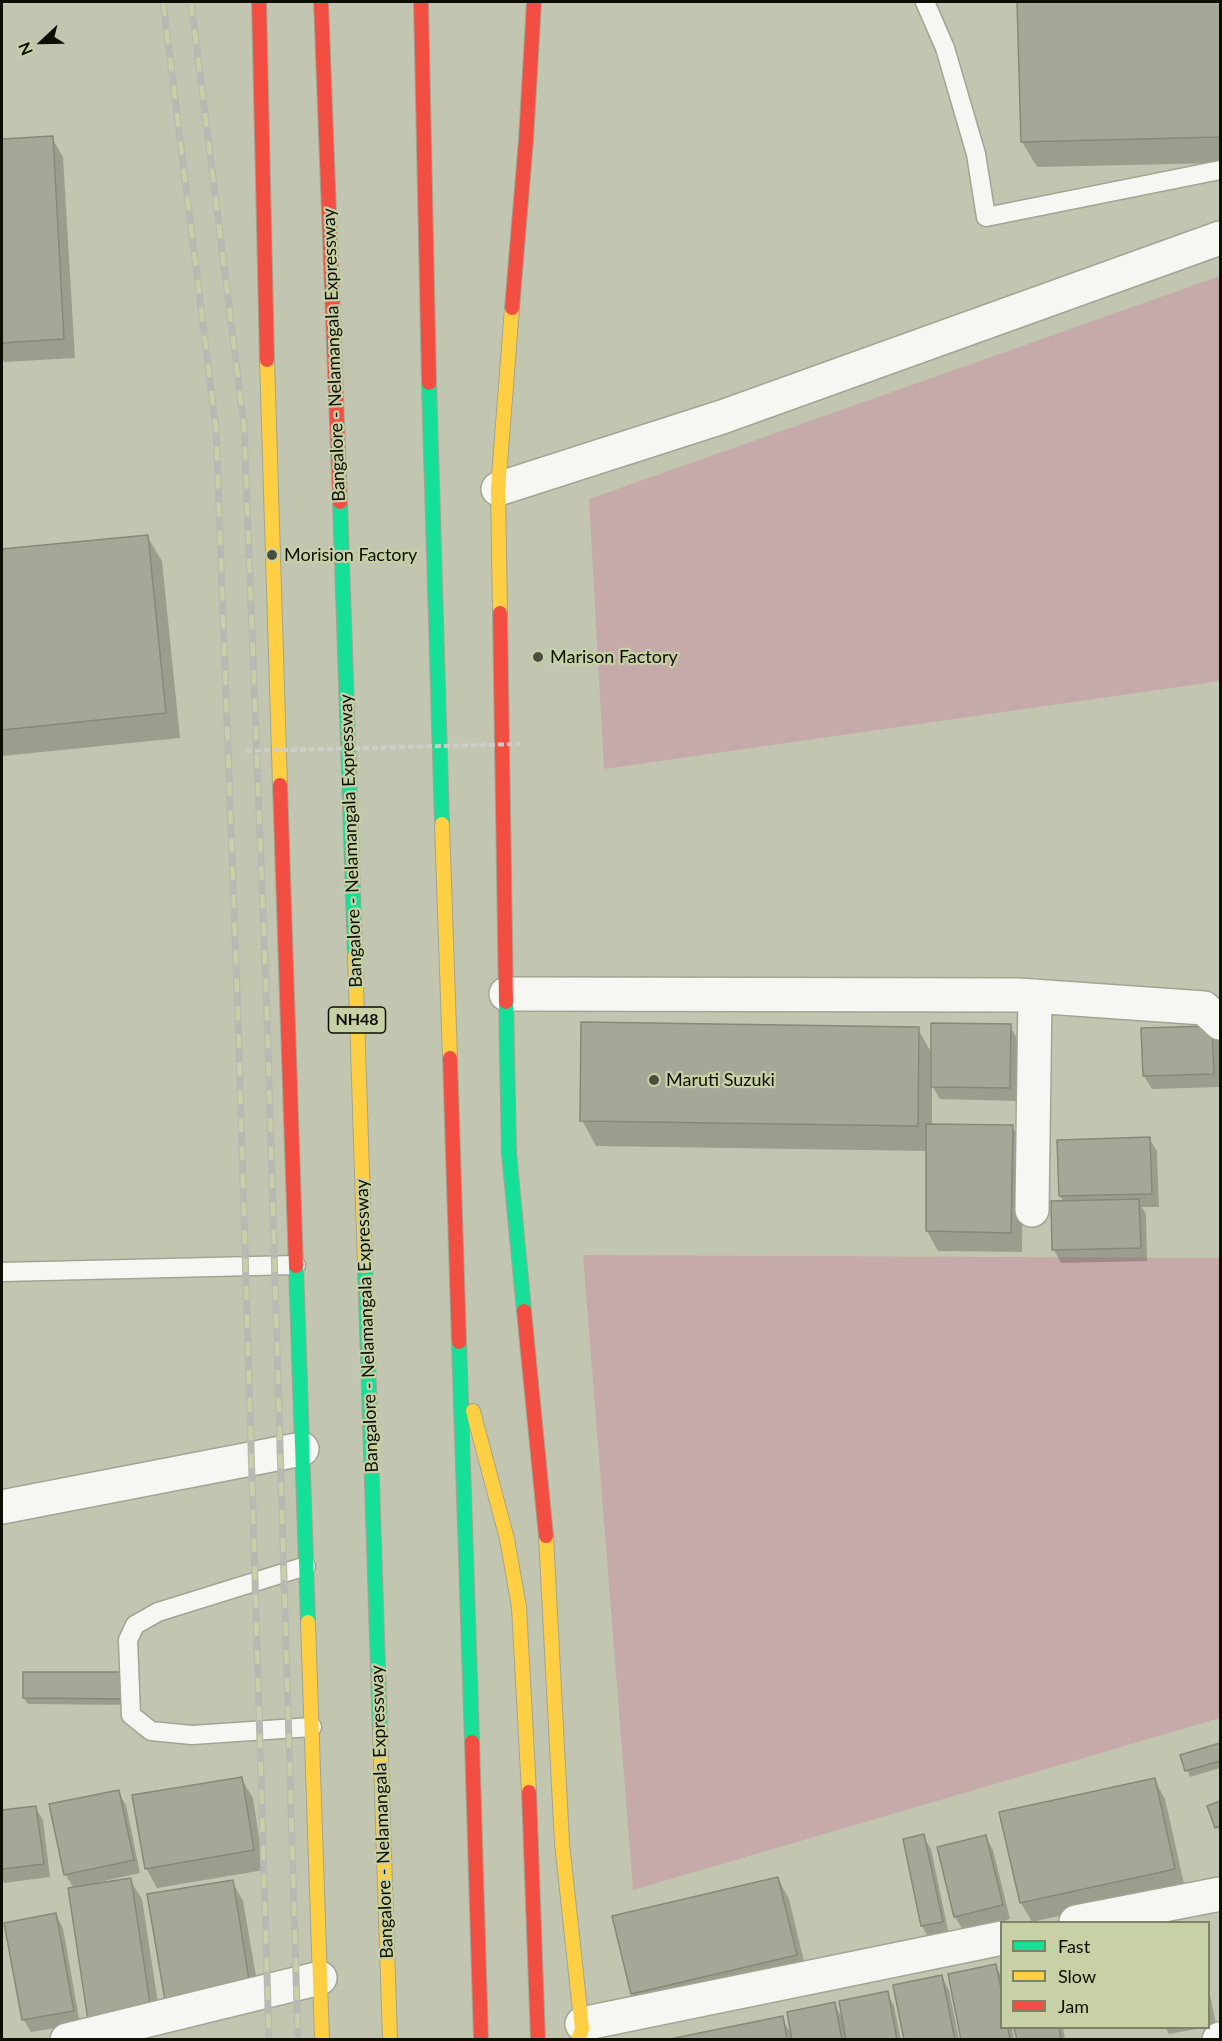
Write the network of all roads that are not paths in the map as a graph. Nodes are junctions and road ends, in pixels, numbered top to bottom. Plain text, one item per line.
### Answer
1 (259, 2) edge
2 (321, 2) edge
3 (421, 2) edge
4 (534, 2) edge
5 (925, 2) edge
6 (1221, 170) edge
7 (1221, 238) edge
8 (498, 489) junction
9 (506, 994) junction
10 (1035, 996) junction
11 (1221, 1023) edge
12 (1032, 1210) dead end
13 (296, 1265) junction
14 (2, 1272) edge
15 (458, 1357) junction
16 (302, 1449) junction
17 (2, 1507) edge
18 (306, 1566) junction
19 (312, 1727) junction
20 (1221, 1894) edge
21 (1086, 1921) edge
22 (1000, 1938) edge
23 (320, 1978) junction
24 (580, 2032) edge
25 (67, 2040) edge
26 (322, 2040) edge
27 (390, 2040) edge
28 (481, 2040) edge
29 (538, 2040) edge

1 - 13 main road
2 - 27 main road, Bangalore - Nelamangala Expressway / NH48
3 - 15 main road
4 - 8 main road
5 - 6 lane
7 - 8 street
8 - 9 main road
9 - 10 street
9 - 24 main road
10 - 11 street
10 - 12 street
13 - 14 lane
13 - 16 main road
15 - 28 main road
15 - 29 main road
16 - 17 street
16 - 18 main road
18 - 19 main road
18 - 19 lane
19 - 23 main road
20 - 21 street
22 - 24 street
23 - 25 street
23 - 26 main road

